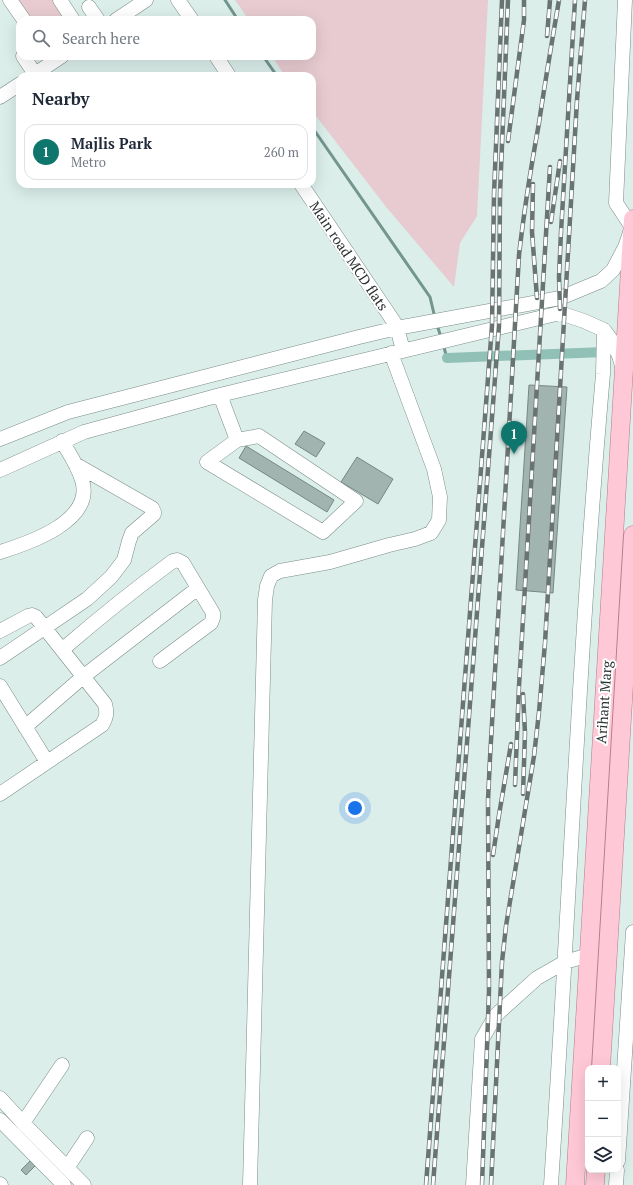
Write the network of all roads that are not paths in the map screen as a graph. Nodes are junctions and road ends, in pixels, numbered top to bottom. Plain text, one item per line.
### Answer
1 (10, 0) edge
2 (60, 0) edge
3 (178, 0) edge
4 (625, 0) edge
5 (138, 2) edge
6 (89, 7) dead end
7 (21, 16) edge
8 (70, 16) edge
9 (95, 16) edge
10 (121, 16) edge
11 (189, 16) edge
12 (25, 60) edge
13 (51, 60) edge
14 (219, 60) edge
15 (31, 72) edge
16 (37, 72) edge
17 (226, 72) edge
18 (16, 87) edge
19 (1, 96) edge
20 (304, 188) edge
21 (633, 223) edge
22 (397, 328) junction
23 (604, 335) junction
24 (397, 351) junction
25 (625, 369) junction
26 (220, 395) junction
27 (0, 439) edge
28 (237, 440) junction
29 (62, 441) junction
30 (75, 464) junction
31 (0, 470) edge
32 (633, 535) edge
33 (0, 552) edge
34 (198, 588) junction
35 (45, 628) junction
36 (0, 631) edge
37 (63, 650) junction
38 (0, 658) edge
39 (160, 661) dead end
40 (84, 676) junction
41 (0, 686) edge
42 (604, 711) junction
43 (622, 712) junction
44 (25, 727) junction
45 (47, 762) junction
46 (0, 794) edge
47 (633, 932) edge
48 (589, 955) junction
49 (565, 962) junction
50 (62, 1065) dead end
51 (601, 1065) edge
52 (625, 1084) edge
53 (2, 1104) edge
54 (0, 1120) edge
55 (23, 1123) junction
56 (620, 1137) edge
57 (87, 1138) dead end
58 (67, 1168) junction
59 (596, 1173) edge
60 (617, 1173) edge
61 (64, 1185) edge
62 (84, 1185) edge
63 (250, 1185) edge
64 (473, 1185) edge
65 (551, 1185) edge
66 (575, 1185) edge
67 (595, 1185) edge
68 (616, 1185) edge

1 - 7 street
2 - 8 street
3 - 11 street
4 - 21 street
5 - 10 street
6 - 9 street
12 - 15 street
13 - 16 street
14 - 17 street
18 - 19 street
20 - 22 street, Main road MCD flats
21 - 22 street
21 - 25 main road, Arihant Marg
22 - 24 street, Main road MCD flats
22 - 27 street
23 - 24 street
23 - 25 street
23 - 49 street
24 - 26 street
24 - 63 street, Main road MCD flats
25 - 42 main road, Arihant Marg
26 - 28 street
26 - 29 street
28 - 28 street
29 - 30 street
29 - 31 street
30 - 33 street
30 - 35 street
32 - 43 main road, Arihant Marg
34 - 37 street
34 - 39 street
34 - 40 street
35 - 36 street
35 - 37 street
35 - 38 street
37 - 40 street
40 - 44 street
40 - 45 street
41 - 44 street
42 - 43 main road
42 - 48 main road, Arihant Marg
43 - 51 main road, Arihant Marg
44 - 45 street
45 - 46 street
47 - 52 street
48 - 49 street
48 - 66 main road, Arihant Marg
49 - 64 street
49 - 65 street
50 - 55 street
52 - 56 street
53 - 55 street
54 - 61 street
55 - 58 street
57 - 58 street
58 - 62 street
59 - 67 main road
60 - 68 street

